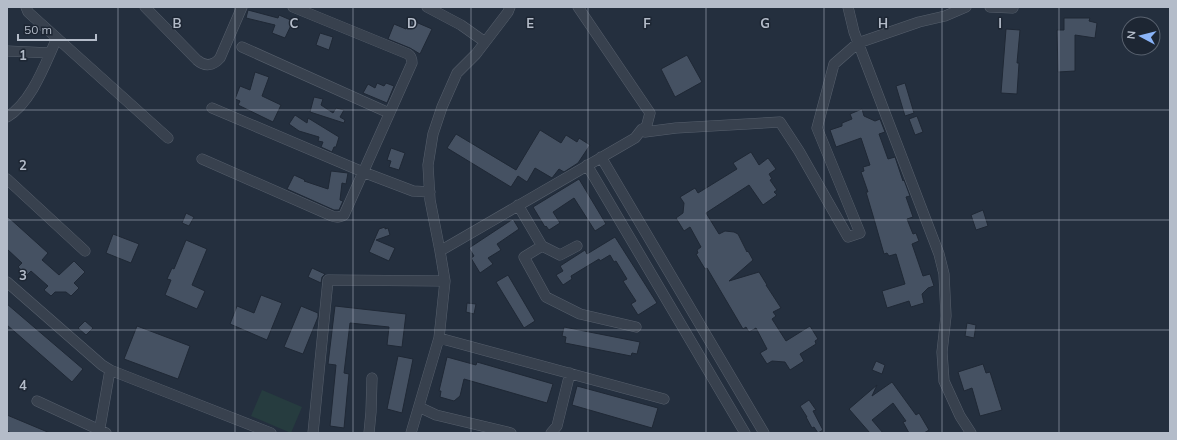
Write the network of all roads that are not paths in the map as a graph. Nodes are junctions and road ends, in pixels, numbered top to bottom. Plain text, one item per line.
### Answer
1 (26, 7) edge
2 (145, 7) edge
3 (242, 7) edge
4 (293, 7) edge
5 (427, 7) edge
6 (510, 7) edge
7 (578, 7) edge
8 (848, 7) edge
9 (966, 7) edge
10 (990, 7) edge
11 (1013, 8) dead end
12 (57, 38) junction
13 (485, 42) junction
14 (858, 43) junction
15 (242, 46) dead end
16 (7, 51) edge
17 (50, 53) junction
18 (212, 108) dead end
19 (389, 113) junction
20 (7, 117) edge
21 (645, 132) junction
22 (168, 138) dead end
23 (601, 157) junction
24 (202, 159) dead end
25 (587, 165) junction
26 (362, 172) junction
27 (7, 179) edge
28 (430, 192) junction
29 (518, 205) junction
30 (542, 246) junction
31 (577, 246) dead end
32 (85, 251) dead end
33 (440, 251) junction
34 (444, 281) junction
35 (7, 282) edge
36 (636, 327) dead end
37 (439, 338) junction
38 (110, 370) junction
39 (570, 373) junction
40 (372, 378) dead end
41 (664, 398) dead end
42 (37, 401) dead end
43 (418, 407) junction
44 (102, 432) edge
45 (271, 433) edge
46 (313, 433) edge
47 (369, 433) edge
48 (411, 433) edge
49 (511, 433) edge
50 (552, 433) edge
51 (745, 433) edge
52 (764, 433) edge
53 (971, 433) edge

1 - 12 street
2 - 3 street
4 - 19 street
5 - 13 street
6 - 13 street
7 - 21 street
8 - 14 street
9 - 14 street
10 - 11 street
12 - 17 street
12 - 22 street
13 - 28 street
14 - 21 street
14 - 53 street
15 - 19 street
16 - 17 street
17 - 20 street
18 - 26 street
19 - 26 street
21 - 23 street
23 - 25 street
23 - 52 street
24 - 26 street
25 - 29 street
25 - 51 street
26 - 28 street
27 - 32 street
28 - 33 street
29 - 30 street
29 - 33 street
30 - 31 street
30 - 36 street
33 - 34 street
34 - 37 street
34 - 46 street
35 - 38 street
37 - 39 street
37 - 43 street
38 - 44 street
38 - 45 street
39 - 41 street
39 - 50 street
40 - 47 street
42 - 44 street
43 - 48 street
43 - 49 street

